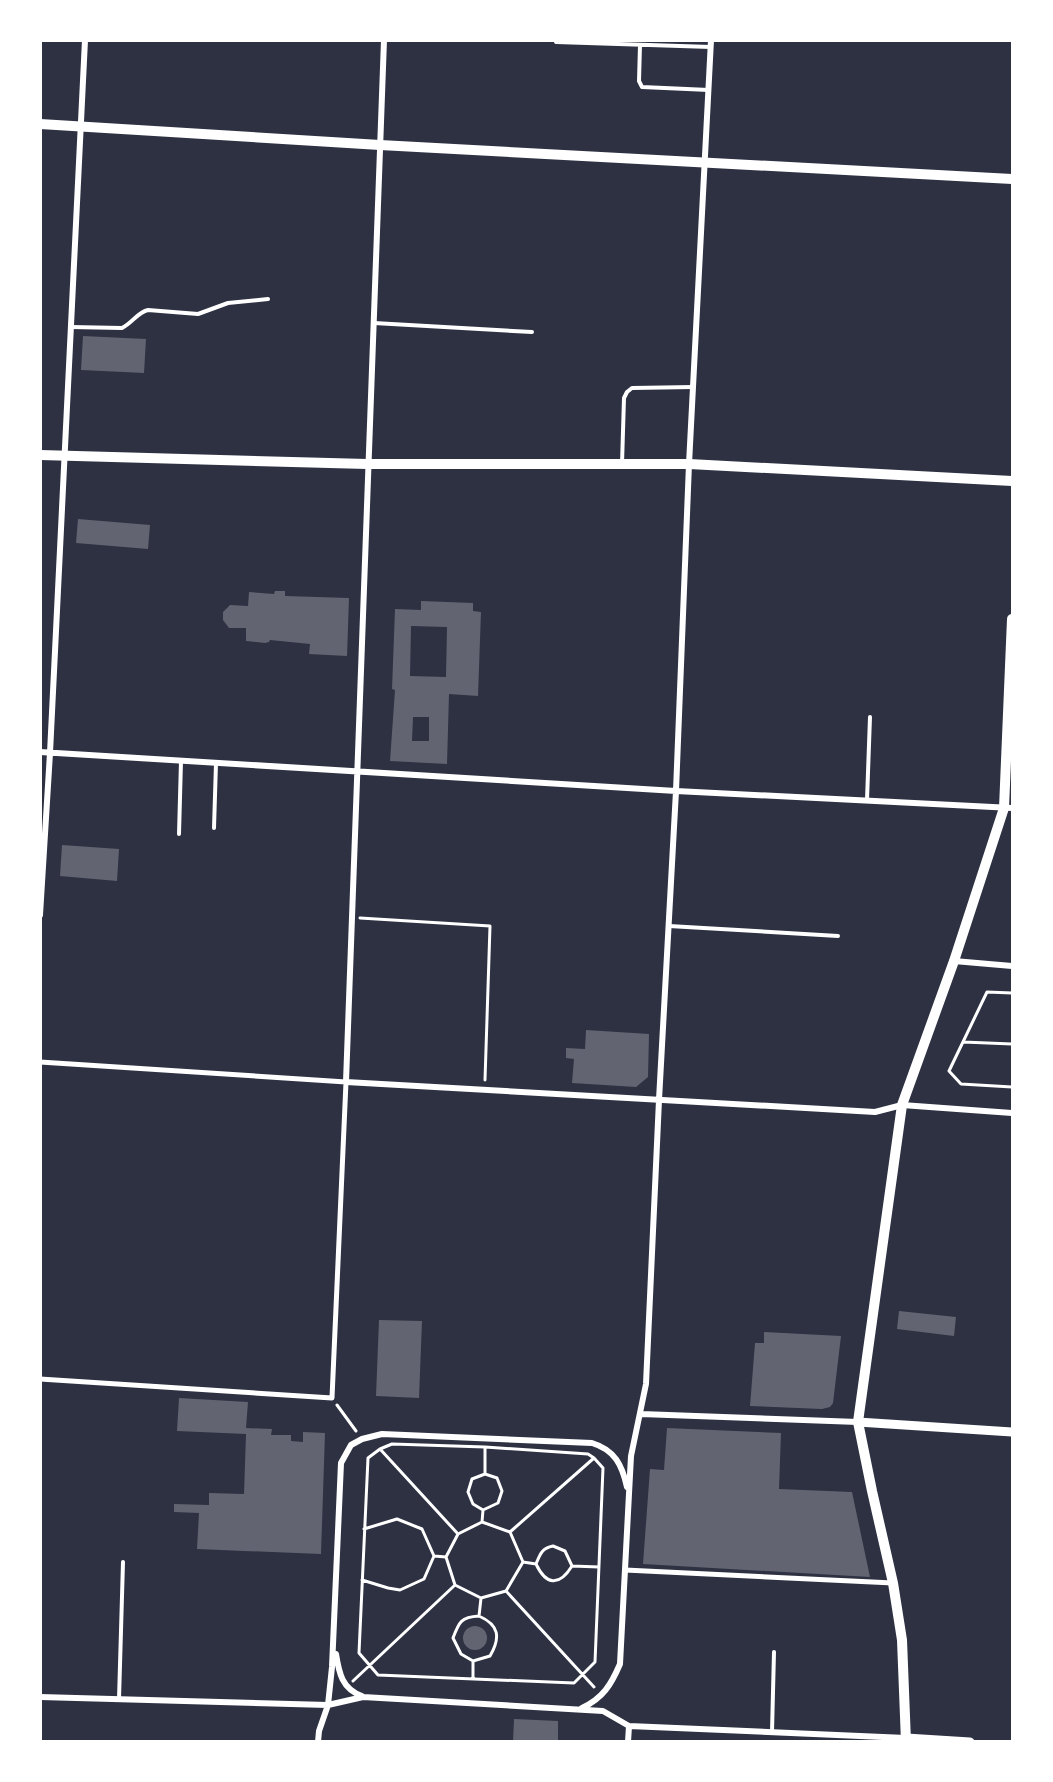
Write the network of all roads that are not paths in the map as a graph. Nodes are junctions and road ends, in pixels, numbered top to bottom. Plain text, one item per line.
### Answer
1 (85, 40) edge
2 (384, 40) edge
3 (556, 42) dead end
4 (711, 44) edge
5 (640, 45) junction
6 (709, 90) junction
7 (40, 124) edge
8 (81, 126) junction
9 (380, 145) junction
10 (705, 163) junction
11 (1012, 179) edge
12 (268, 299) dead end
13 (373, 323) junction
14 (71, 327) junction
15 (532, 332) dead end
16 (693, 387) junction
17 (40, 454) edge
18 (65, 456) junction
19 (367, 464) junction
20 (622, 464) junction
21 (689, 464) junction
22 (1012, 481) edge
23 (1012, 619) edge
24 (870, 717) dead end
25 (40, 752) edge
26 (50, 753) junction
27 (181, 761) junction
28 (216, 764) junction
29 (356, 772) junction
30 (676, 791) junction
31 (867, 801) junction
32 (1008, 808) edge
33 (214, 828) dead end
34 (179, 834) dead end
35 (40, 915) edge
36 (668, 926) junction
37 (838, 936) dead end
38 (954, 961) junction
39 (1012, 966) edge
40 (40, 1062) edge
41 (346, 1082) junction
42 (659, 1100) junction
43 (902, 1105) junction
44 (1012, 1113) edge
45 (40, 1379) edge
46 (641, 1414) junction
47 (858, 1422) junction
48 (1012, 1432) edge
49 (629, 1497) junction
50 (123, 1562) dead end
51 (625, 1570) junction
52 (893, 1583) junction
53 (333, 1642) junction
54 (774, 1652) dead end
55 (40, 1697) edge
56 (363, 1697) junction
57 (119, 1699) junction
58 (328, 1705) junction
59 (582, 1708) junction
60 (629, 1726) junction
61 (772, 1732) junction
62 (906, 1740) edge
63 (318, 1742) edge
64 (628, 1742) edge
65 (970, 1742) edge

1 - 8 street
2 - 9 street
3 - 5 lane
4 - 5 lane
4 - 6 street
5 - 6 lane
6 - 10 street
7 - 8 main road
8 - 9 main road
8 - 14 street
9 - 10 main road
9 - 13 street
10 - 11 main road
10 - 16 street
12 - 14 lane
13 - 15 lane
13 - 19 street
14 - 18 street
16 - 20 lane
16 - 21 street
17 - 18 main road
18 - 19 main road
18 - 26 street
19 - 20 main road
19 - 29 street
20 - 21 main road
21 - 22 main road
21 - 30 street
23 - 32 main road
24 - 31 lane
25 - 26 street
26 - 27 street
26 - 35 street
27 - 28 street
27 - 34 lane
28 - 29 street
28 - 33 lane
29 - 30 street
29 - 41 street
30 - 31 street
30 - 36 street
31 - 32 street
32 - 38 main road
36 - 37 lane
36 - 42 street
38 - 39 street
38 - 43 main road
40 - 41 street
41 - 42 street
41 - 45 street
42 - 43 street
42 - 46 street
43 - 44 street
43 - 47 main road
46 - 47 street
46 - 49 street
47 - 48 street
47 - 52 main road
49 - 51 street
49 - 53 street
50 - 57 lane
51 - 52 street
51 - 59 street
52 - 62 main road
53 - 56 street
53 - 58 street
54 - 61 lane
55 - 57 street
56 - 58 street
56 - 59 street
57 - 58 street
58 - 63 street
59 - 60 street
60 - 61 street
60 - 64 street
61 - 62 street
62 - 65 street

